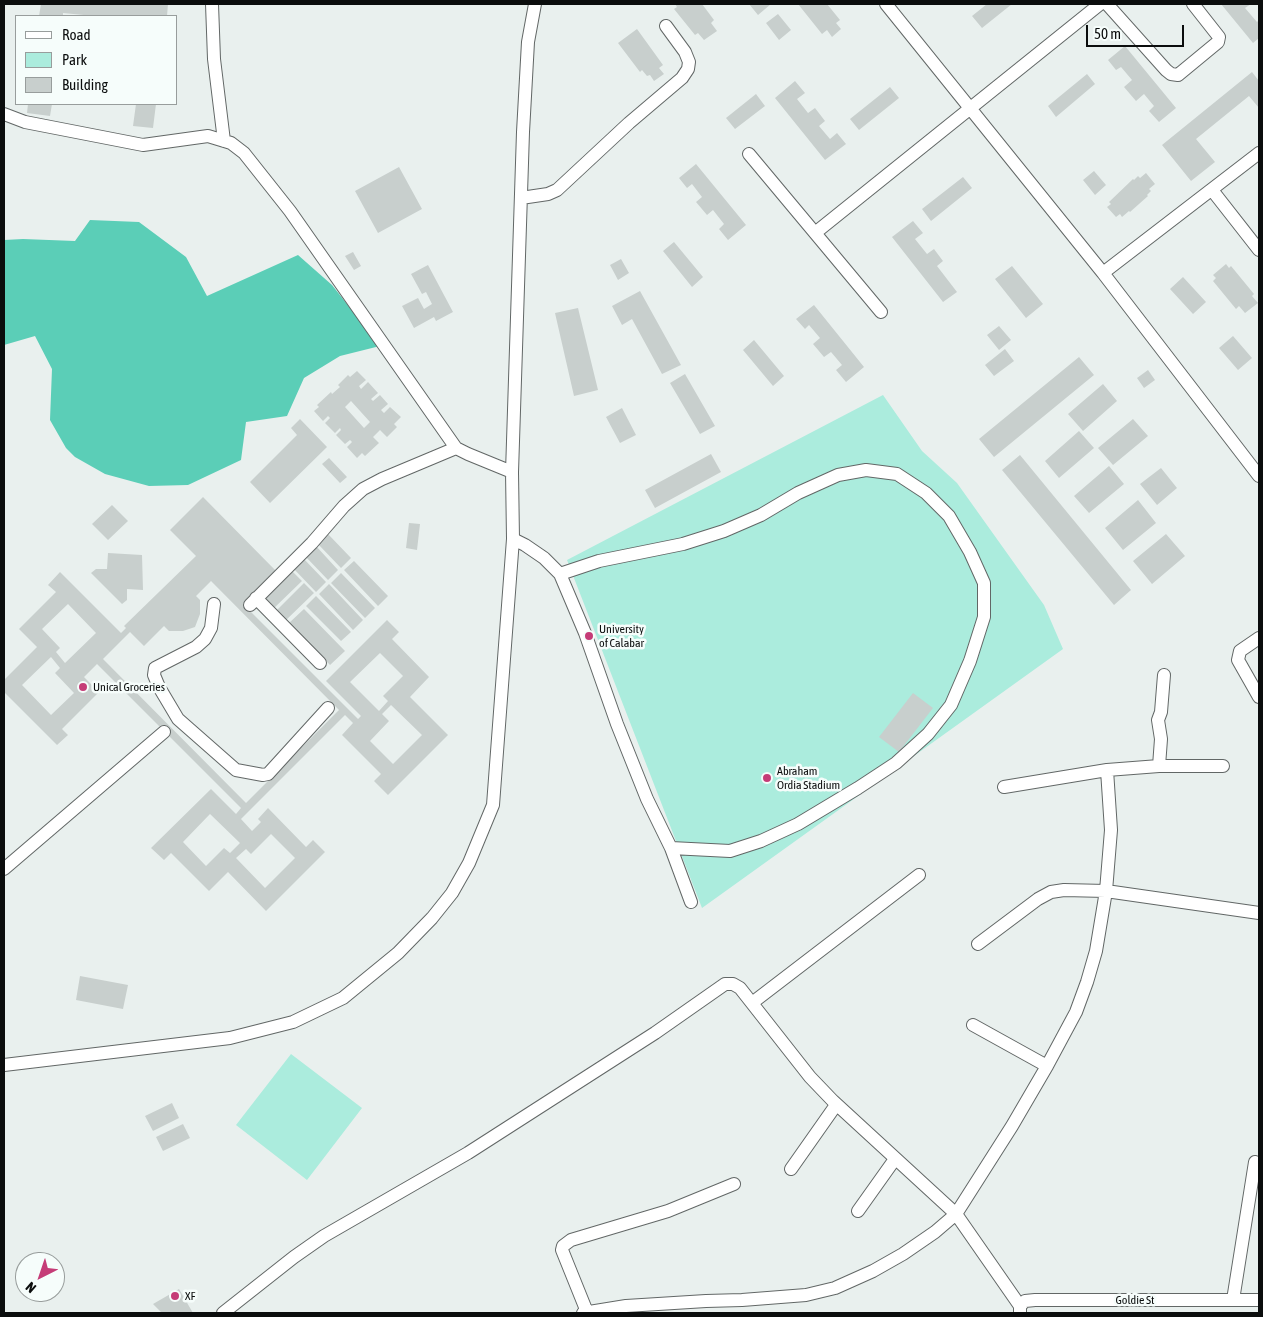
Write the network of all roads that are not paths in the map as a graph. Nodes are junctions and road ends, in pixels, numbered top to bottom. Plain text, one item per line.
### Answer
1 (212, 4) edge
2 (535, 4) edge
3 (886, 4) edge
4 (1100, 4) edge
5 (1108, 4) edge
6 (1193, 4) edge
7 (666, 26) dead end
8 (971, 109) junction
9 (4, 114) edge
10 (224, 141) junction
11 (1259, 153) edge
12 (749, 154) dead end
13 (1212, 190) junction
14 (521, 198) junction
15 (816, 233) junction
16 (1259, 250) edge
17 (1103, 272) junction
18 (881, 312) dead end
19 (456, 448) junction
20 (512, 472) junction
21 (1259, 476) edge
22 (513, 539) junction
23 (560, 574) junction
24 (214, 604) dead end
25 (1259, 638) edge
26 (320, 663) dead end
27 (1164, 675) dead end
28 (1259, 697) edge
29 (328, 708) dead end
30 (171, 726) junction
31 (1159, 766) junction
32 (1222, 766) dead end
33 (1107, 770) junction
34 (1004, 787) dead end
35 (671, 848) junction
36 (4, 869) edge
37 (919, 875) dead end
38 (1106, 891) junction
39 (691, 902) dead end
40 (1259, 913) edge
41 (978, 944) dead end
42 (752, 1003) junction
43 (973, 1025) dead end
44 (4, 1065) edge
45 (1046, 1066) junction
46 (836, 1105) junction
47 (895, 1159) junction
48 (1256, 1162) dead end
49 (791, 1169) dead end
50 (734, 1184) dead end
51 (858, 1211) dead end
52 (956, 1214) junction
53 (1233, 1300) junction
54 (1259, 1300) edge
55 (1020, 1310) edge
56 (223, 1313) edge
57 (585, 1313) edge

1 - 10 street
2 - 14 street
3 - 8 street
4 - 8 street
5 - 6 street
7 - 14 street
8 - 15 street
8 - 17 street
9 - 10 street
10 - 19 street
11 - 13 street
12 - 15 street
13 - 16 street
13 - 17 street
14 - 20 street
15 - 18 street
17 - 21 street
19 - 20 street
19 - 26 street
20 - 22 street
22 - 23 street
22 - 44 street
23 - 35 street
23 - 35 street
24 - 30 street
25 - 28 street
27 - 31 street
29 - 30 street
30 - 36 street
31 - 32 street
31 - 33 street
33 - 34 street
33 - 38 street
35 - 39 street
37 - 42 street
38 - 40 street
38 - 41 street
38 - 45 street
42 - 46 street
42 - 56 street
43 - 45 street
45 - 52 street
46 - 47 street
46 - 49 street
47 - 51 street
47 - 52 street
48 - 53 street
50 - 57 street
52 - 55 street
52 - 57 street
53 - 54 street, Goldie St
53 - 55 street, Goldie St

